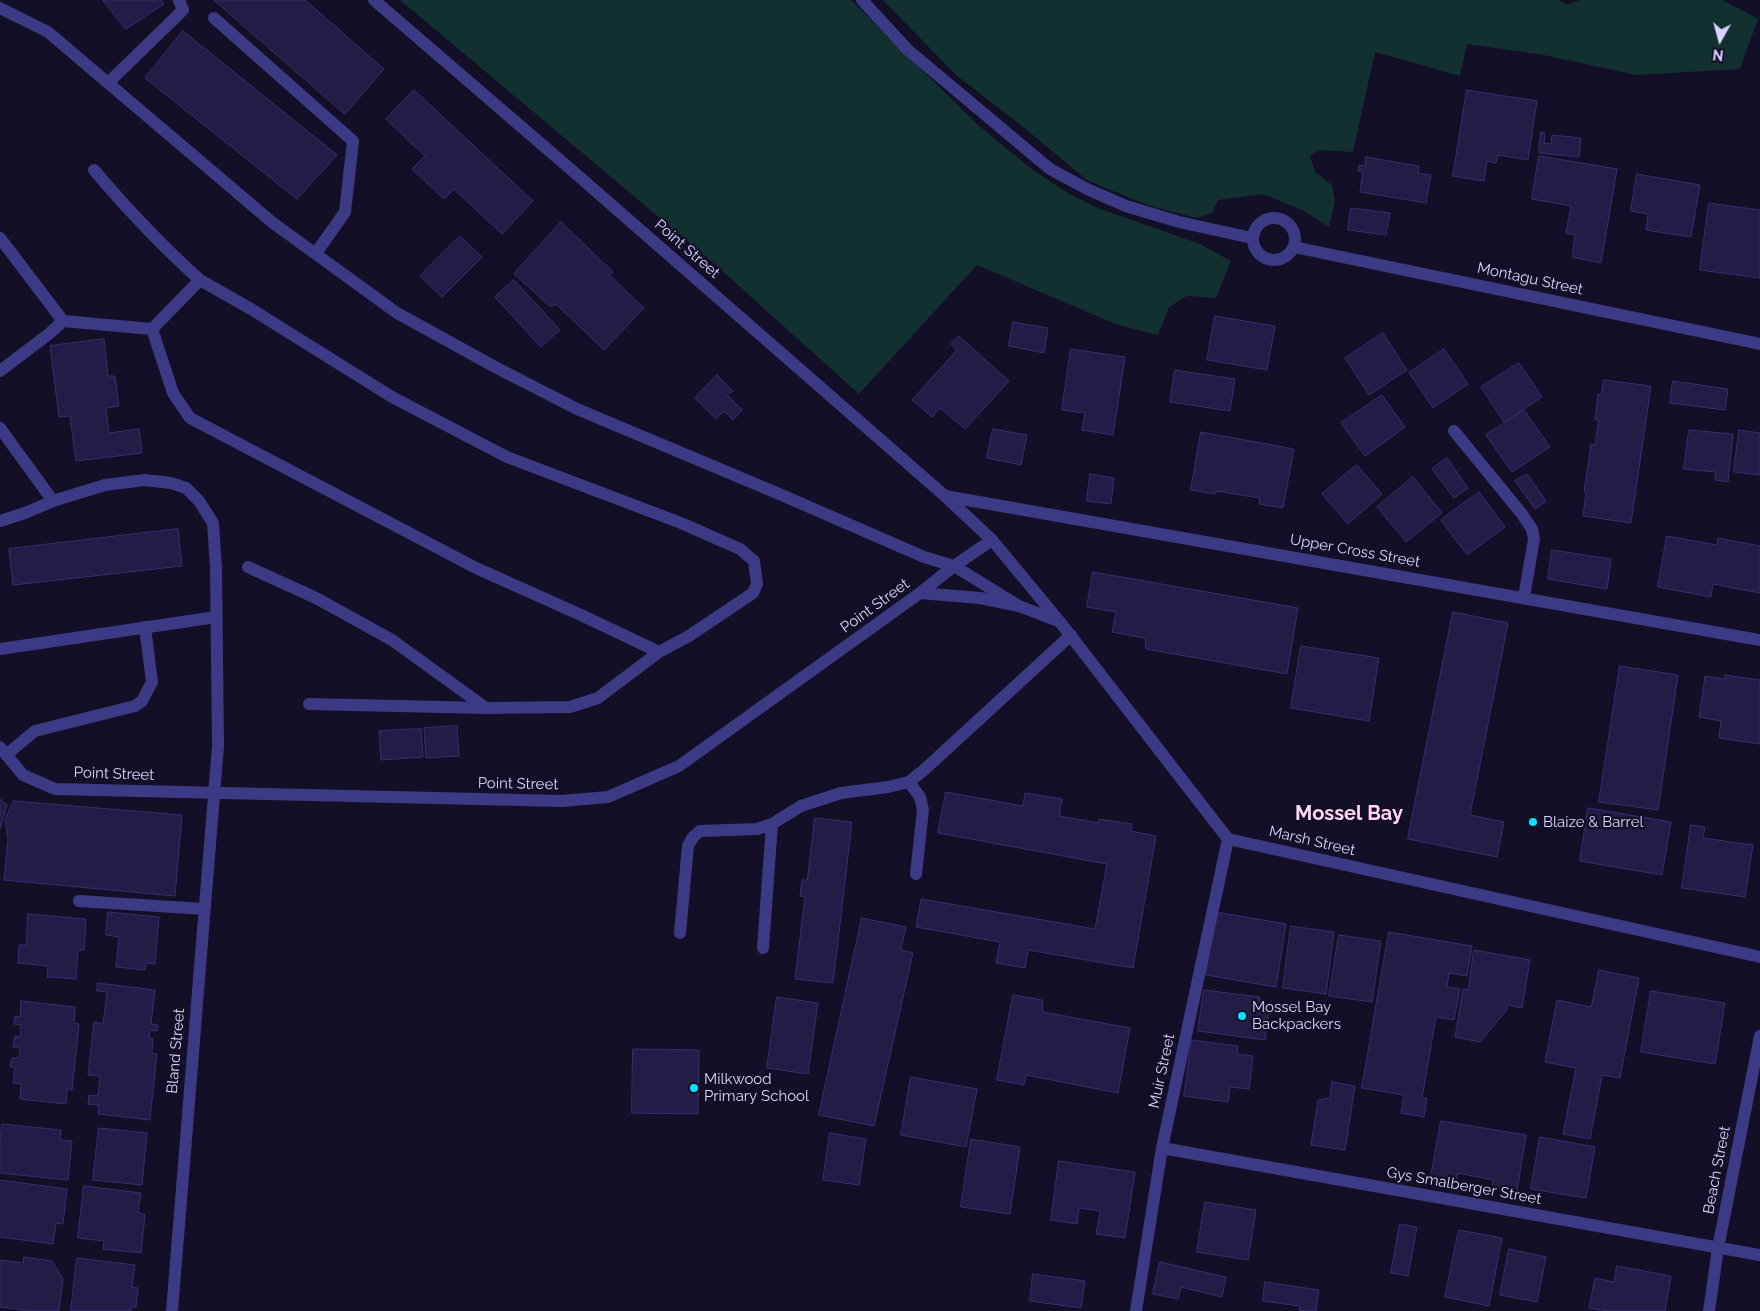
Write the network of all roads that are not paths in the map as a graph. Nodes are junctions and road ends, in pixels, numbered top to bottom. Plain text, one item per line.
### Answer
1 (179, 0) edge
2 (374, 0) edge
3 (862, 0) edge
4 (0, 8) edge
5 (214, 18) dead end
6 (108, 83) junction
7 (94, 170) dead end
8 (0, 238) edge
9 (1252, 238) junction
10 (1294, 247) junction
11 (316, 253) junction
12 (200, 280) junction
13 (63, 321) junction
14 (152, 329) junction
15 (1760, 344) edge
16 (0, 371) edge
17 (0, 428) edge
18 (1454, 431) dead end
19 (945, 496) junction
20 (53, 501) junction
21 (0, 521) edge
22 (992, 540) junction
23 (954, 566) junction
24 (248, 568) dead end
25 (920, 593) junction
26 (1524, 597) junction
27 (1019, 606) junction
28 (216, 617) junction
29 (1060, 622) junction
30 (145, 627) junction
31 (1071, 635) junction
32 (1760, 640) edge
33 (0, 649) edge
34 (659, 652) junction
35 (309, 704) dead end
36 (486, 708) junction
37 (3, 751) edge
38 (909, 782) junction
39 (216, 793) junction
40 (772, 824) junction
41 (1228, 839) junction
42 (916, 874) dead end
43 (79, 901) dead end
44 (204, 909) junction
45 (680, 933) dead end
46 (763, 948) dead end
47 (1760, 958) edge
48 (1760, 1036) edge
49 (1162, 1148) junction
50 (1718, 1248) junction
51 (1760, 1255) edge
52 (172, 1311) edge
53 (1136, 1311) edge
54 (1709, 1311) edge

1 - 6 street
2 - 19 street, Point Street
3 - 9 street
4 - 6 street
5 - 11 street
6 - 11 street
7 - 12 street
8 - 13 street
9 - 10 street
9 - 10 street
10 - 15 street, Montagu Street
11 - 23 street
12 - 14 street
12 - 34 street
13 - 14 street
13 - 16 street
14 - 34 street
17 - 20 street
18 - 26 street
19 - 22 street, Point Street
19 - 26 street, Upper Cross Street
20 - 21 street, Bland Street
20 - 28 street, Bland Street
22 - 23 street, Point Street
22 - 29 street
23 - 25 street, Point Street
23 - 27 street
24 - 36 street
25 - 27 street
25 - 39 street, Point Street
26 - 32 street, Upper Cross Street
27 - 29 street
28 - 30 street
28 - 39 street, Bland Street
29 - 31 street
30 - 33 street
30 - 37 street
31 - 38 street
31 - 41 street
34 - 36 street
35 - 36 street
37 - 39 street, Point Street
38 - 40 street
38 - 42 street
39 - 44 street, Bland Street
40 - 45 street
40 - 46 street
41 - 47 street, Marsh Street
41 - 49 street, Muir Street
43 - 44 street
44 - 52 street, Bland Street
48 - 50 street, Beach Street
49 - 50 street, Gys Smalberger Street
49 - 53 street, Muir Street
50 - 51 street, Gys Smalberger Street
50 - 54 street, Beach Street

